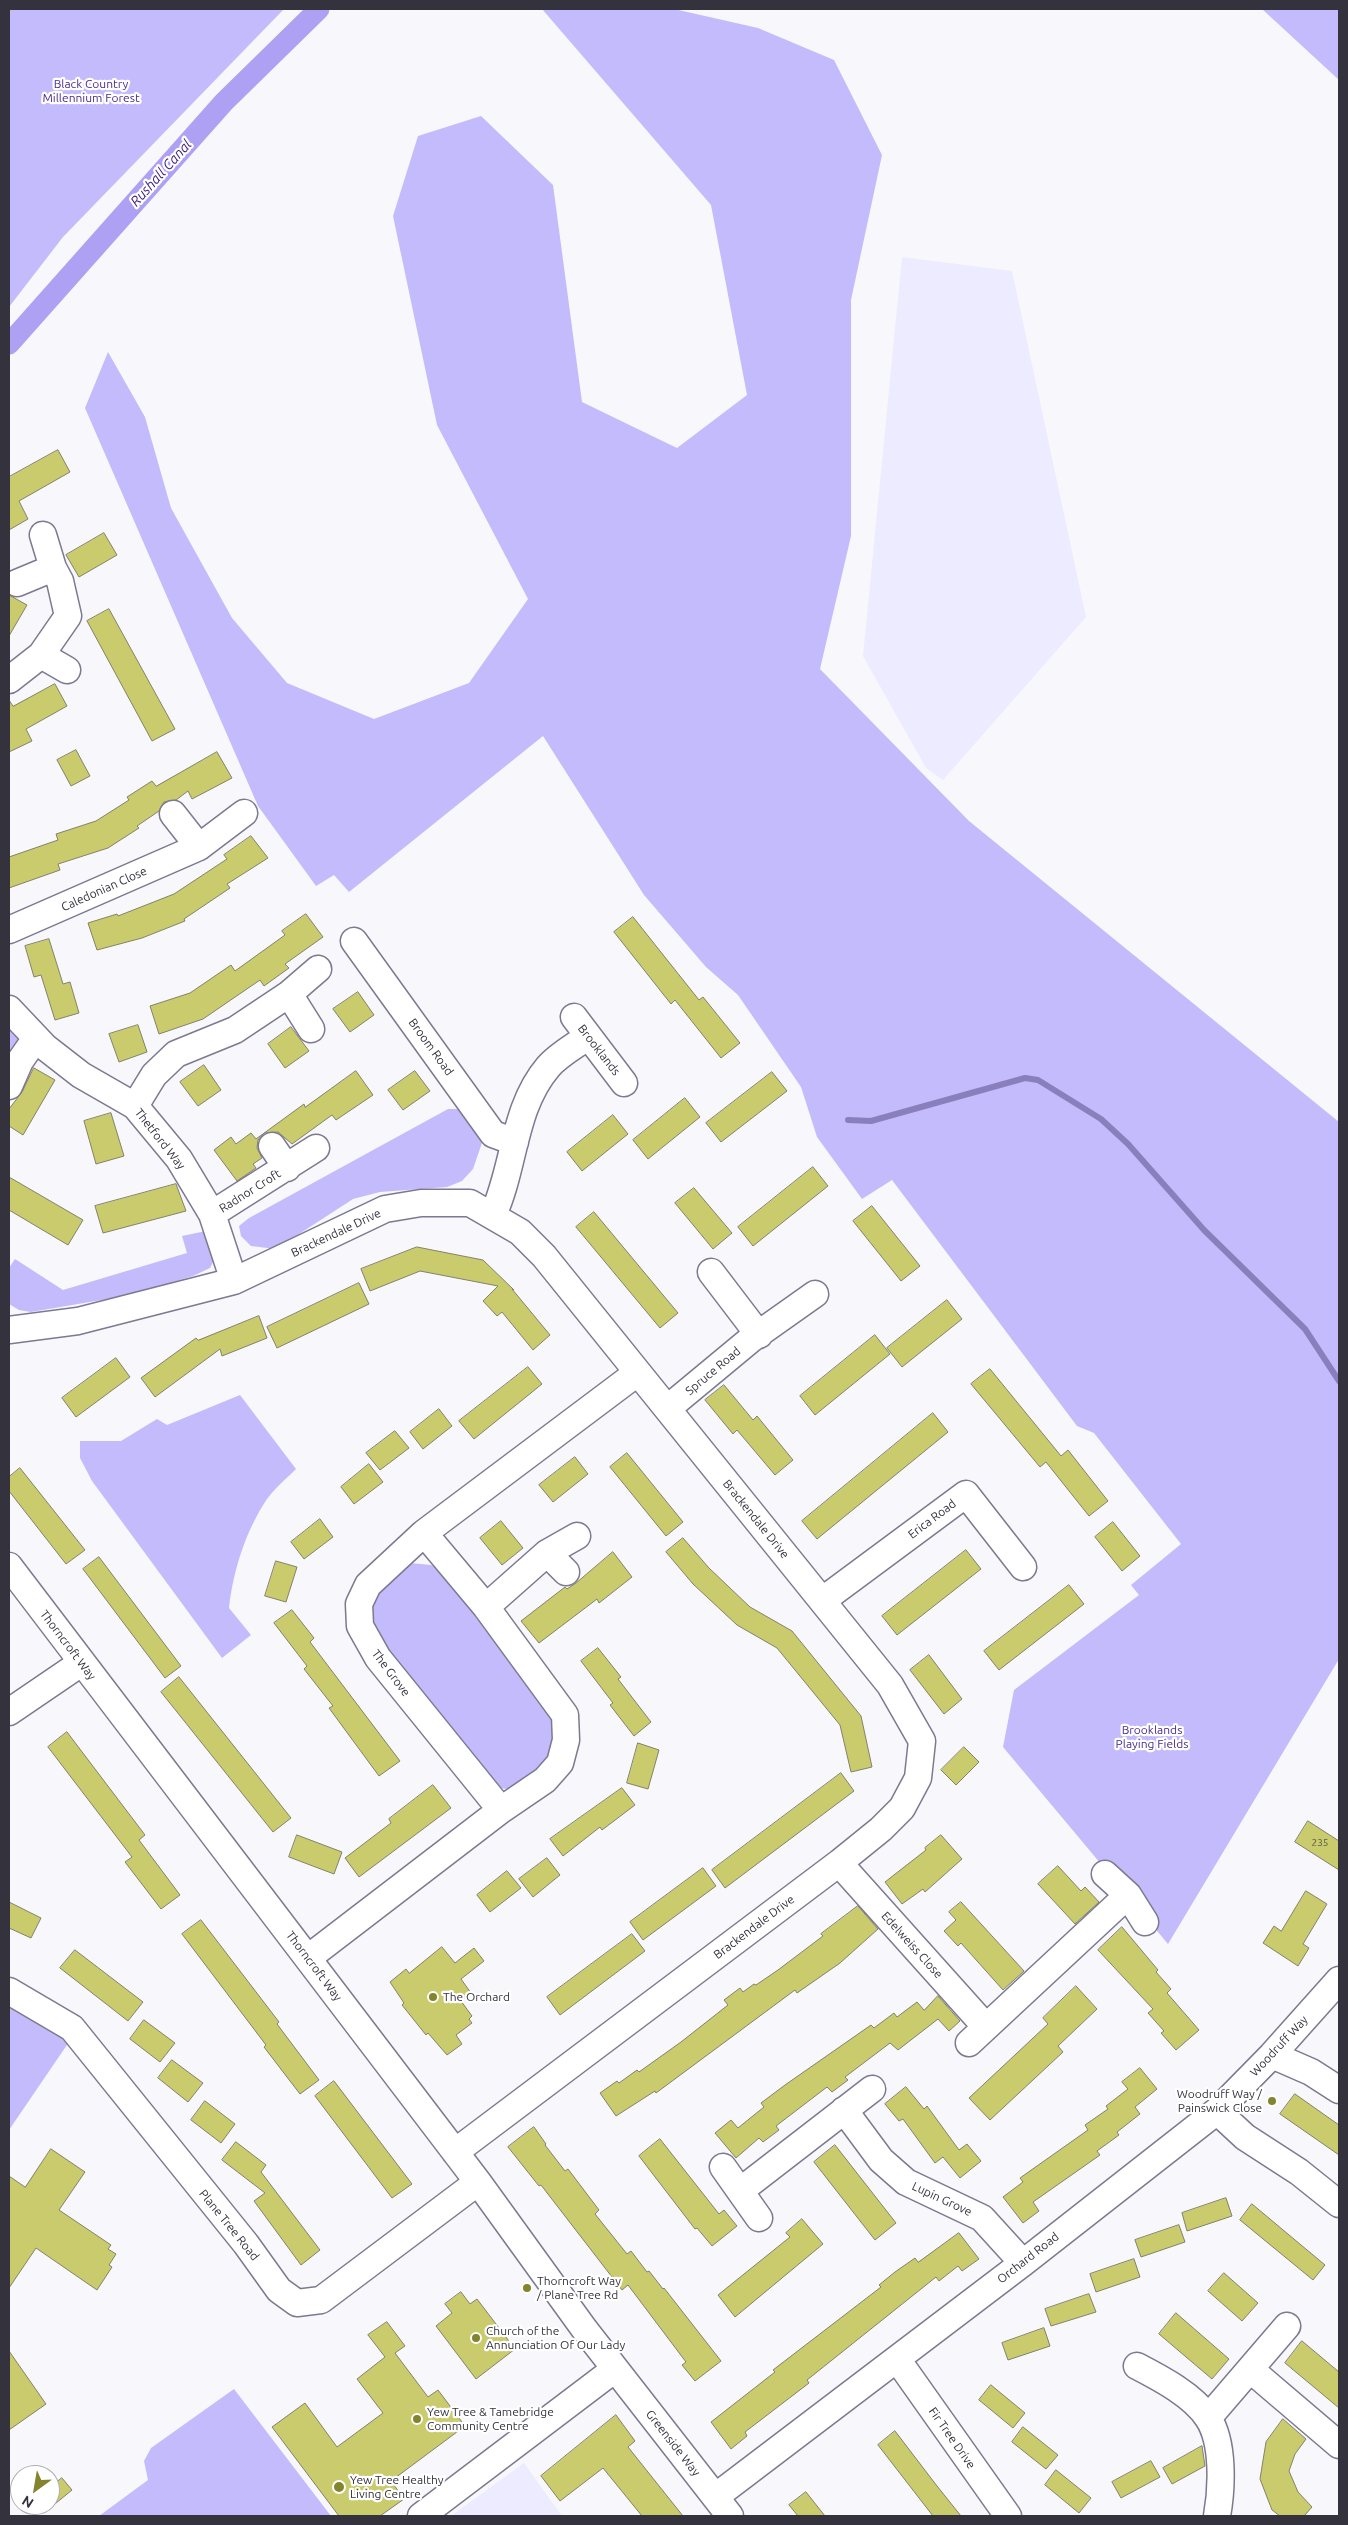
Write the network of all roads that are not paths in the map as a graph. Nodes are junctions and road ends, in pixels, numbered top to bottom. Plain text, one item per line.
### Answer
1 (43, 534) dead end
2 (53, 568) junction
3 (17, 583) dead end
4 (41, 654) junction
5 (67, 670) dead end
6 (9, 680) edge
7 (244, 813) dead end
8 (173, 814) dead end
9 (198, 847) junction
10 (9, 930) edge
11 (354, 941) dead end
12 (318, 969) dead end
13 (289, 994) junction
14 (9, 1010) edge
15 (312, 1029) dead end
16 (36, 1038) junction
17 (624, 1083) dead end
18 (9, 1086) edge
19 (135, 1106) junction
20 (515, 1142) junction
21 (272, 1146) dead end
22 (316, 1148) dead end
23 (287, 1168) junction
24 (212, 1214) junction
25 (493, 1215) junction
26 (711, 1272) dead end
27 (234, 1281) junction
28 (815, 1294) dead end
29 (9, 1330) edge
30 (759, 1335) junction
31 (637, 1372) junction
32 (668, 1408) junction
33 (424, 1533) junction
34 (577, 1536) dead end
35 (547, 1553) junction
36 (9, 1566) edge
37 (1023, 1567) dead end
38 (566, 1572) dead end
39 (823, 1600) junction
40 (486, 1607) junction
41 (81, 1663) junction
42 (9, 1712) edge
43 (501, 1810) junction
44 (839, 1864) junction
45 (1105, 1874) dead end
46 (1128, 1896) junction
47 (1145, 1922) dead end
48 (308, 1958) junction
49 (1339, 1980) edge
50 (9, 1991) edge
51 (1272, 2055) junction
52 (872, 2088) dead end
53 (1339, 2090) edge
54 (844, 2110) junction
55 (1217, 2111) junction
56 (455, 2152) junction
57 (723, 2167) dead end
58 (478, 2182) junction
59 (740, 2191) junction
60 (1339, 2204) edge
61 (759, 2218) dead end
62 (1022, 2263) junction
63 (1287, 2326) dead end
64 (896, 2359) junction
65 (1137, 2366) dead end
66 (616, 2369) junction
67 (1251, 2370) junction
68 (1208, 2418) junction
69 (1339, 2446) edge
70 (722, 2506) edge
71 (422, 2516) edge
72 (1008, 2516) edge
73 (1217, 2516) edge

1 - 2 street
2 - 3 street
2 - 4 street
4 - 5 street
4 - 6 street
7 - 9 street, Caledonian Close
8 - 9 street
9 - 10 street, Caledonian Close
11 - 20 street, Broom Road
12 - 13 street
13 - 15 street
13 - 19 street
14 - 16 street, Thetford Way
16 - 18 street
16 - 19 street, Thetford Way
17 - 20 street, Brooklands
19 - 24 street, Thetford Way
20 - 25 street
21 - 23 street, Radnor Croft
22 - 23 street, Radnor Croft
23 - 24 street, Radnor Croft
24 - 27 street, Thetford Way
25 - 27 street, Brackendale Drive
25 - 31 street, Brackendale Drive
26 - 30 street
27 - 29 street, Brackendale Drive
28 - 30 street, Spruce Road
30 - 32 street, Spruce Road
31 - 32 street, Brackendale Drive
31 - 33 street, The Grove
32 - 39 street, Brackendale Drive
33 - 40 street
33 - 43 street, The Grove
34 - 35 street
35 - 38 street
35 - 40 street
36 - 41 street, Thorncroft Way
37 - 39 street, Erica Road
39 - 44 street, Brackendale Drive
40 - 43 street
41 - 42 street
41 - 48 street, Thorncroft Way
43 - 48 street
44 - 46 street, Edelweiss Close
44 - 56 street, Brackendale Drive
45 - 46 street
46 - 47 street
48 - 56 street, Thorncroft Way
49 - 51 street, Woodruff Way
50 - 58 street, Plane Tree Road
51 - 53 street
51 - 55 street, Woodruff Way
52 - 54 street
54 - 59 street
54 - 62 street, Lupin Grove
55 - 60 street
55 - 62 street, Orchard Road
56 - 58 street, Thorncroft Way
57 - 59 street
58 - 66 street, Thorncroft Way
59 - 61 street
62 - 64 street, Orchard Road
63 - 67 street
64 - 70 street, Orchard Road
64 - 72 street, Fir Tree Drive
65 - 68 street
66 - 70 street, Greenside Way
66 - 71 street
67 - 68 street
67 - 69 street
68 - 73 street

